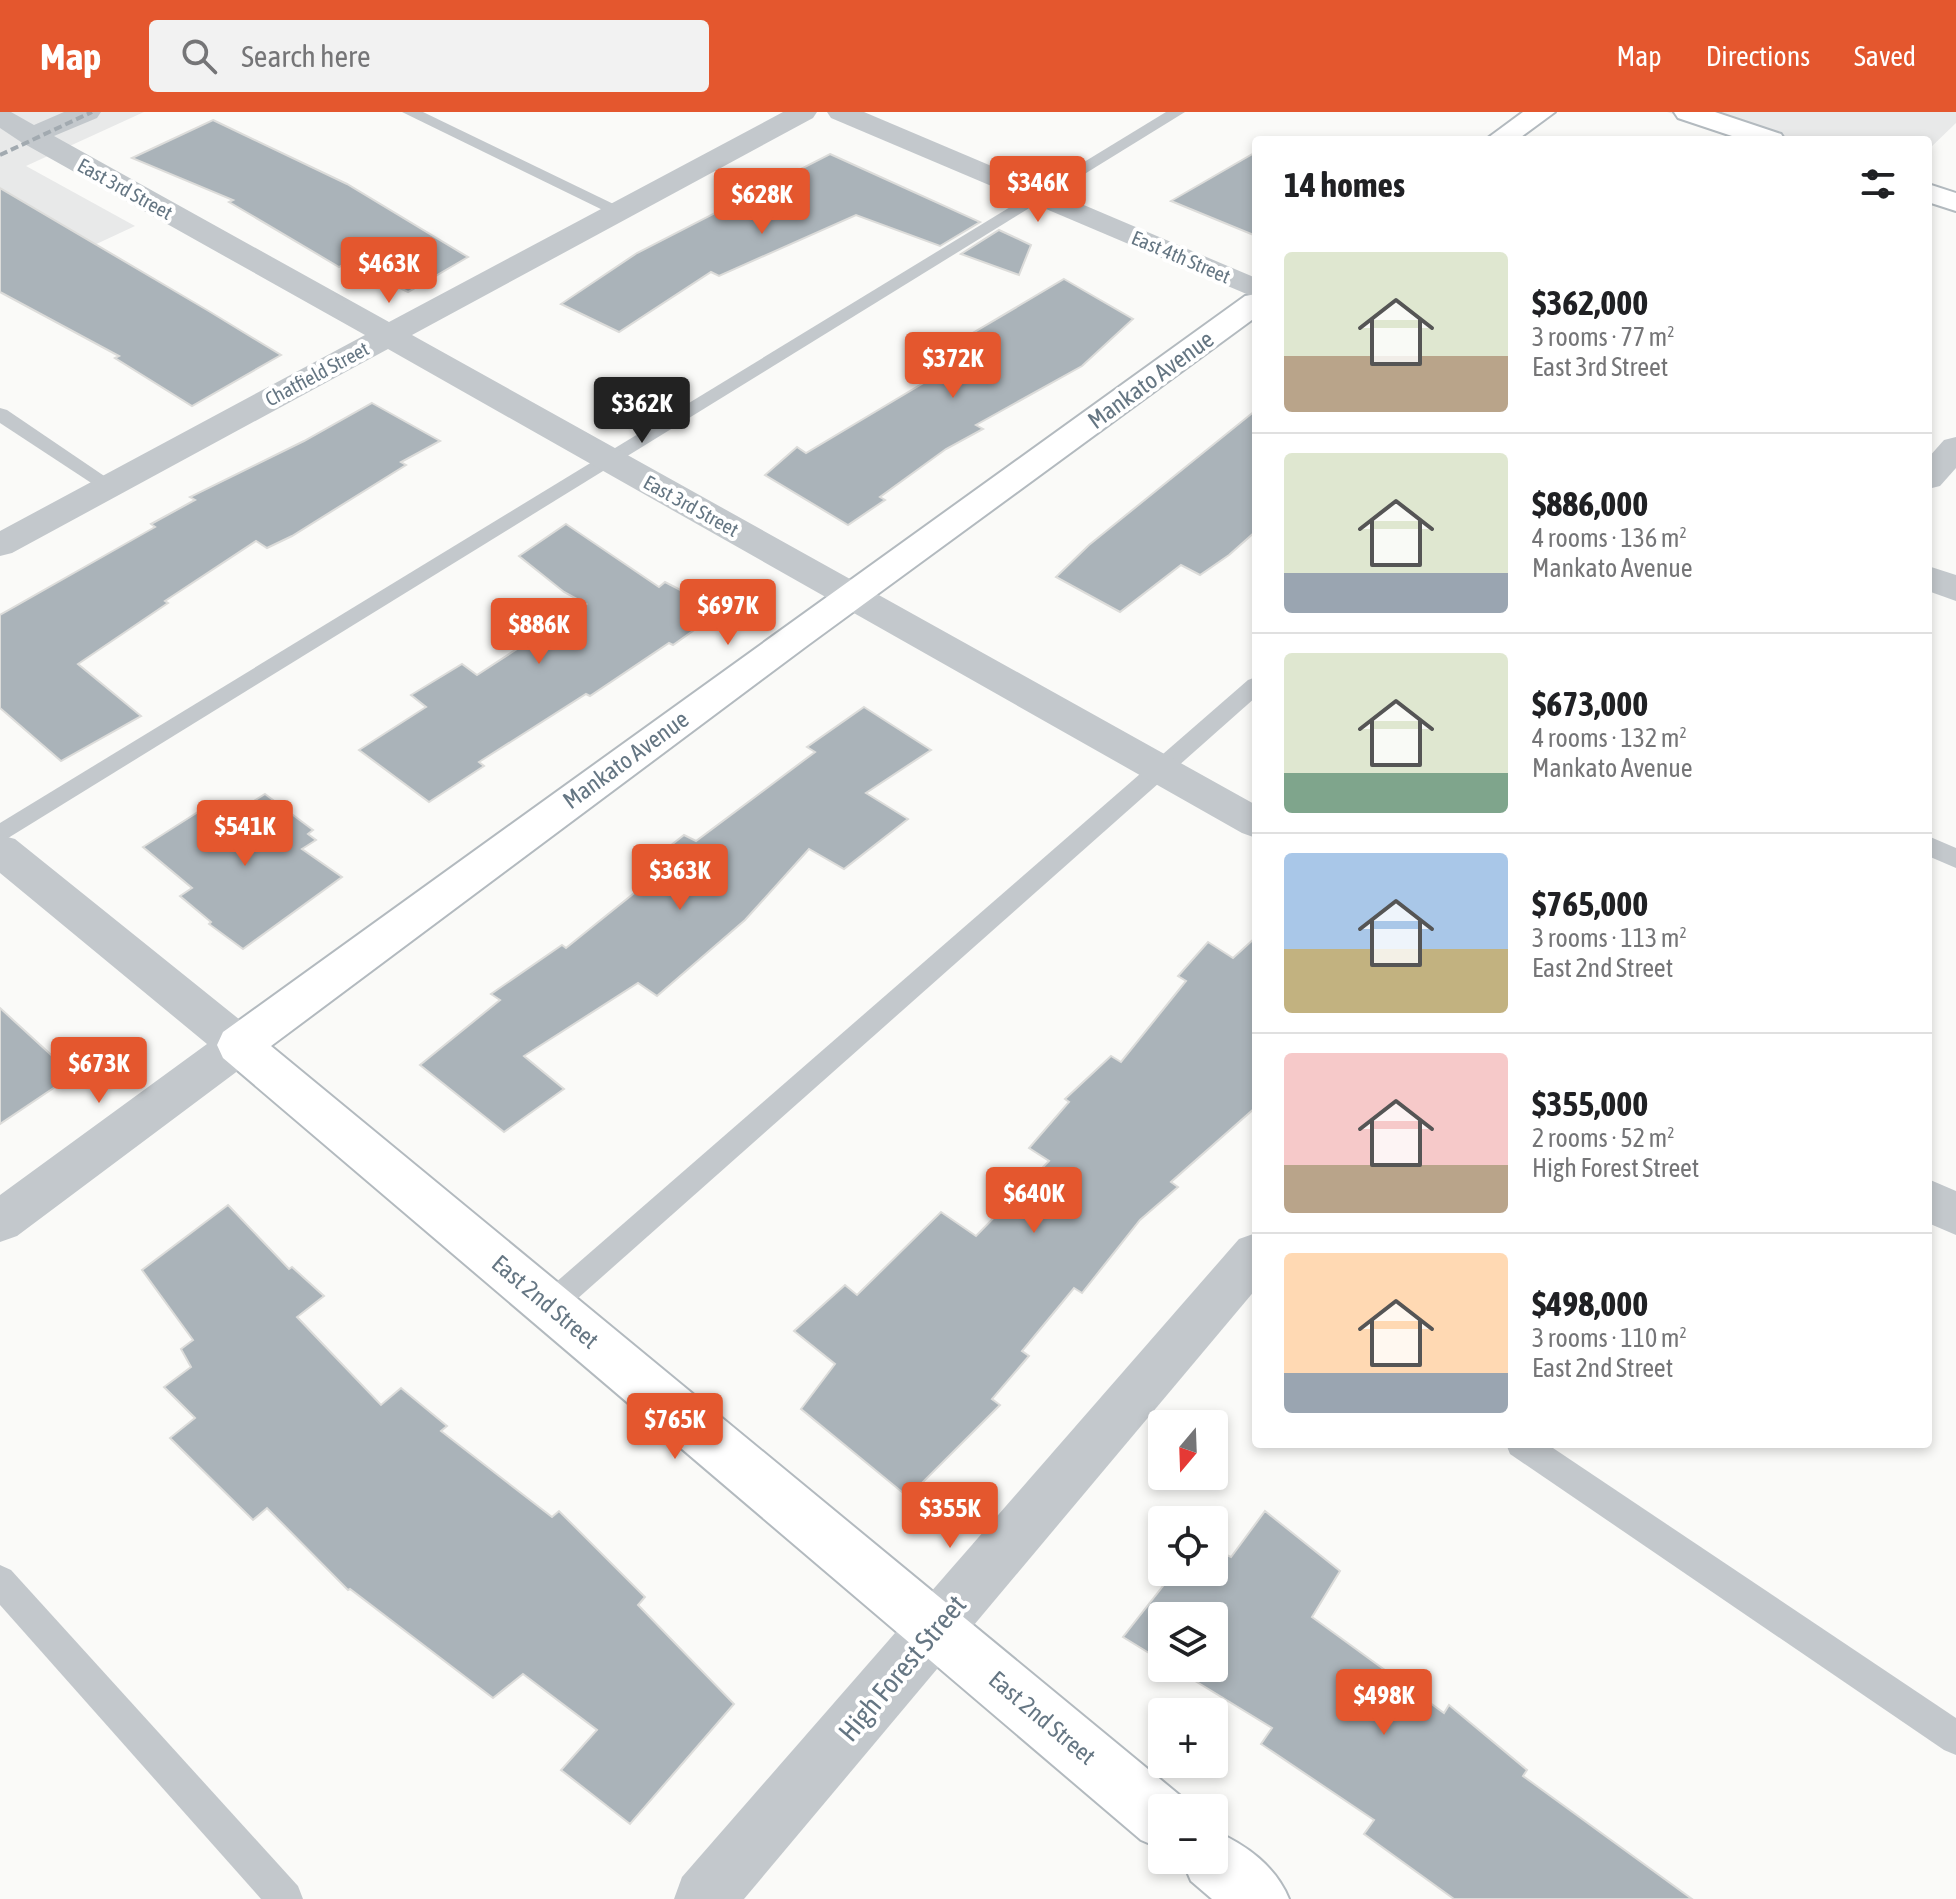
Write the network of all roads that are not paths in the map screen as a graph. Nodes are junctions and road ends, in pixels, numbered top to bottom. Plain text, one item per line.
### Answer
1 (87, 112) edge
2 (410, 112) edge
3 (803, 112) edge
4 (841, 112) edge
5 (1177, 112) edge
6 (1541, 112) edge
7 (1688, 112) edge
8 (0, 117) edge
9 (31, 136) junction
10 (1505, 136) edge
11 (1759, 136) edge
12 (1932, 194) edge
13 (1041, 197) junction
14 (1956, 202) edge
15 (619, 211) junction
16 (1252, 287) edge
17 (1252, 306) edge
18 (388, 336) junction
19 (0, 414) edge
20 (1956, 447) edge
21 (610, 460) junction
22 (1932, 474) edge
23 (109, 486) junction
24 (0, 545) edge
25 (1932, 579) edge
26 (1956, 589) edge
27 (850, 595) junction
28 (1252, 689) edge
29 (1161, 769) junction
30 (1252, 821) edge
31 (0, 834) edge
32 (1932, 847) edge
33 (0, 850) edge
34 (1956, 859) edge
35 (239, 1045) junction
36 (1932, 1201) edge
37 (1956, 1215) edge
38 (0, 1222) edge
39 (1252, 1262) edge
40 (549, 1306) junction
41 (1527, 1448) edge
42 (0, 1581) edge
43 (935, 1629) junction
44 (1956, 1738) edge
45 (1148, 1807) edge
46 (1228, 1873) edge
47 (285, 1899) edge
48 (704, 1899) edge
49 (1259, 1899) edge

1 - 9 street
2 - 15 lane
3 - 15 street, Chatfield Street
4 - 13 street, East 4th Street
5 - 13 lane
6 - 10 street
7 - 11 street
8 - 9 street, East 3rd Street
9 - 18 street, East 3rd Street
12 - 14 street
13 - 16 street, East 4th Street
13 - 21 lane
15 - 18 street, Chatfield Street
17 - 27 street, Mankato Avenue
18 - 21 street, East 3rd Street
18 - 23 street, Chatfield Street
19 - 23 lane
20 - 22 street
21 - 27 street, East 3rd Street
21 - 31 lane
23 - 24 street, Chatfield Street
25 - 26 street
27 - 29 street, East 3rd Street
27 - 35 street, Mankato Avenue
28 - 29 lane
29 - 30 street, East 3rd Street
29 - 40 lane
32 - 34 lane
33 - 35 street, East 2nd Street
35 - 38 street, Mankato Avenue
35 - 40 street, East 2nd Street
36 - 37 street
39 - 43 street, High Forest Street
40 - 43 street, East 2nd Street
41 - 44 lane
42 - 47 lane
43 - 45 street, East 2nd Street
43 - 48 street, High Forest Street
46 - 49 street

